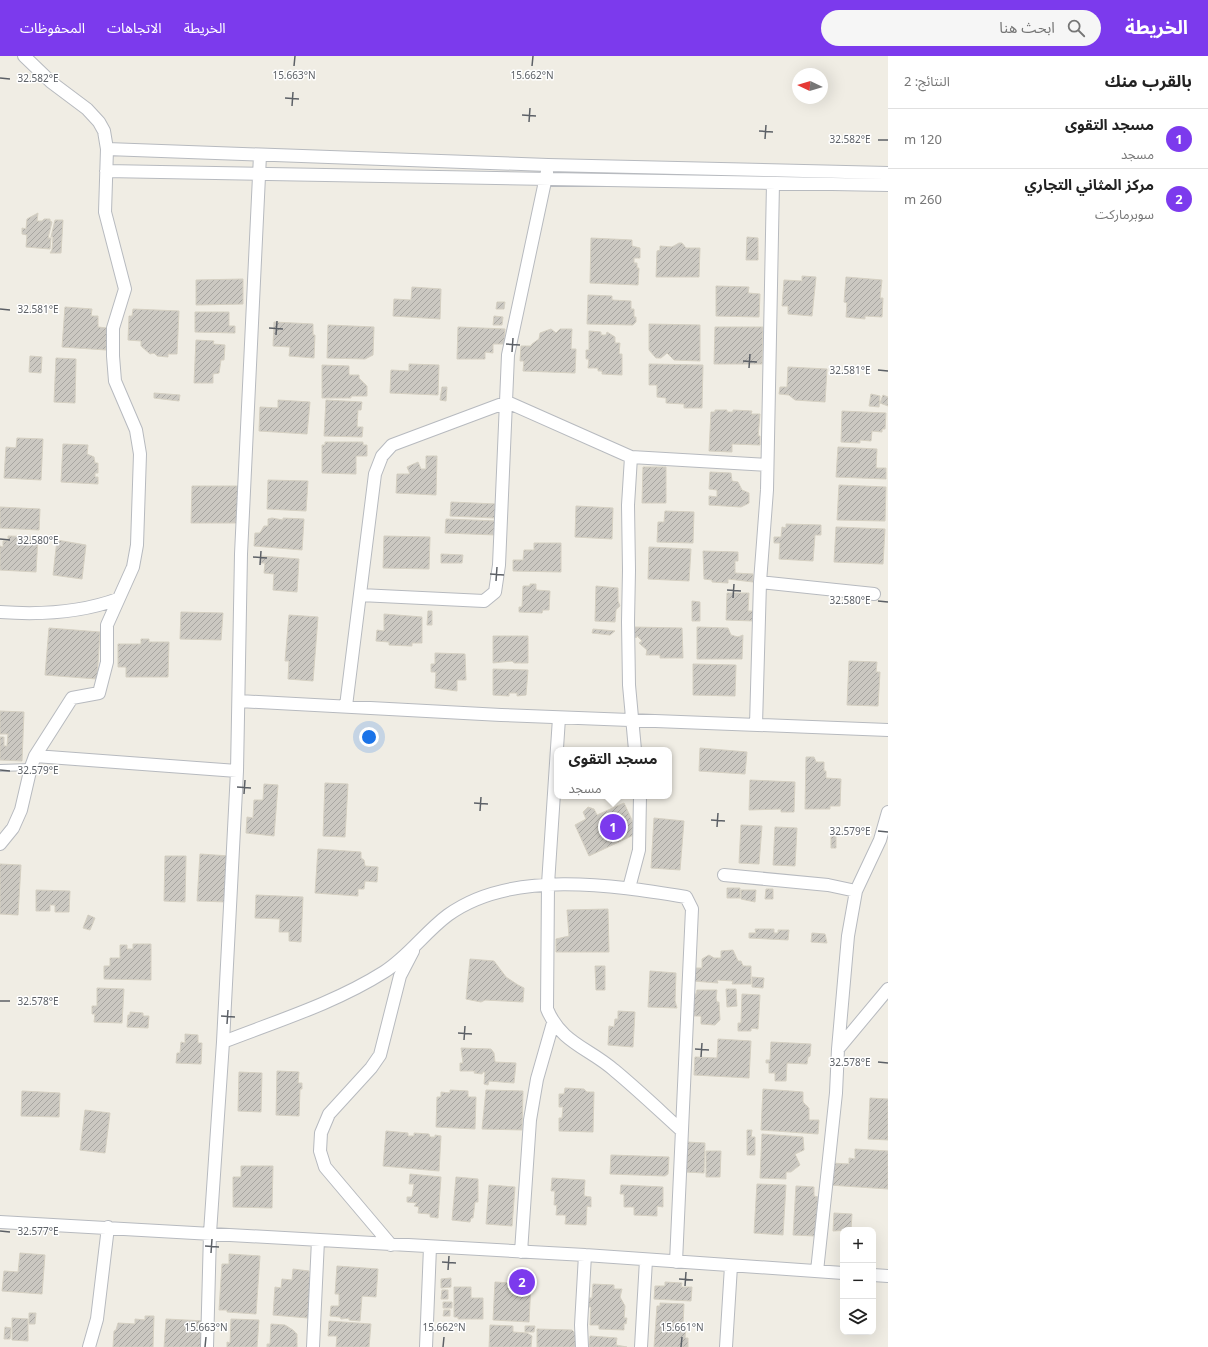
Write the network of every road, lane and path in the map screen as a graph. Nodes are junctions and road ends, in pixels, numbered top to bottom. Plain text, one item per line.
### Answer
1 (24, 56) edge
2 (107, 149) junction
3 (260, 155) junction
4 (548, 165) junction
5 (106, 170) junction
6 (259, 173) junction
7 (888, 174) edge
8 (546, 179) junction
9 (773, 183) junction
10 (888, 185) edge
11 (507, 402) junction
12 (631, 457) junction
13 (767, 465) junction
14 (760, 582) junction
15 (874, 594) dead end
16 (360, 595) junction
17 (118, 599) junction
18 (0, 612) edge
19 (239, 700) junction
20 (346, 706) junction
21 (559, 718) junction
22 (631, 719) junction
23 (756, 725) junction
24 (888, 730) edge
25 (557, 747) edge
26 (635, 747) edge
27 (33, 761) junction
28 (0, 768) edge
29 (237, 771) junction
30 (554, 793) edge
31 (640, 799) edge
32 (888, 812) edge
33 (0, 844) edge
34 (724, 875) dead end
35 (548, 884) junction
36 (629, 888) junction
37 (856, 891) junction
38 (417, 944) junction
39 (888, 989) edge
40 (553, 1023) junction
41 (223, 1042) junction
42 (838, 1049) junction
43 (681, 1130) junction
44 (0, 1222) edge
45 (108, 1227) junction
46 (210, 1233) junction
47 (318, 1240) junction
48 (391, 1244) junction
49 (430, 1247) junction
50 (521, 1252) junction
51 (585, 1255) junction
52 (646, 1260) junction
53 (676, 1262) junction
54 (731, 1266) junction
55 (817, 1271) junction
56 (840, 1273) edge
57 (876, 1275) edge
58 (888, 1276) edge
59 (89, 1347) edge
60 (207, 1347) edge
61 (313, 1347) edge
62 (426, 1347) edge
63 (582, 1347) edge
64 (641, 1347) edge
65 (726, 1347) edge

1 - 2 street
2 - 3 street
2 - 5 street
3 - 4 street
3 - 6 street
4 - 7 street
4 - 8 street
5 - 6 street
5 - 17 street
6 - 8 street
6 - 19 street
8 - 9 street
8 - 11 street
9 - 10 street
9 - 13 street
11 - 12 street
11 - 16 street
11 - 16 street
12 - 13 street
12 - 22 street
13 - 14 street
14 - 15 street
14 - 23 street
16 - 20 street
17 - 18 street
17 - 27 street
19 - 20 street
19 - 29 street
20 - 21 street
21 - 22 street
21 - 25 street
22 - 23 street
22 - 26 street
23 - 24 street
27 - 28 lane
27 - 29 street
27 - 33 street
29 - 41 street
30 - 35 street
31 - 36 street
32 - 37 street
34 - 37 street
35 - 36 street
35 - 38 street
35 - 40 street
36 - 43 street
37 - 42 street
38 - 41 street
38 - 48 street
39 - 42 street
40 - 43 street
40 - 50 street
41 - 46 street
42 - 55 street
43 - 53 street
44 - 45 street
45 - 46 street
45 - 59 street
46 - 47 street
46 - 60 street
47 - 48 street
47 - 61 street
48 - 49 street
49 - 50 street
49 - 62 street
50 - 51 street
51 - 52 street
51 - 63 street
52 - 53 street
52 - 64 street
53 - 54 street
54 - 55 street
54 - 65 street
55 - 56 street
57 - 58 street

